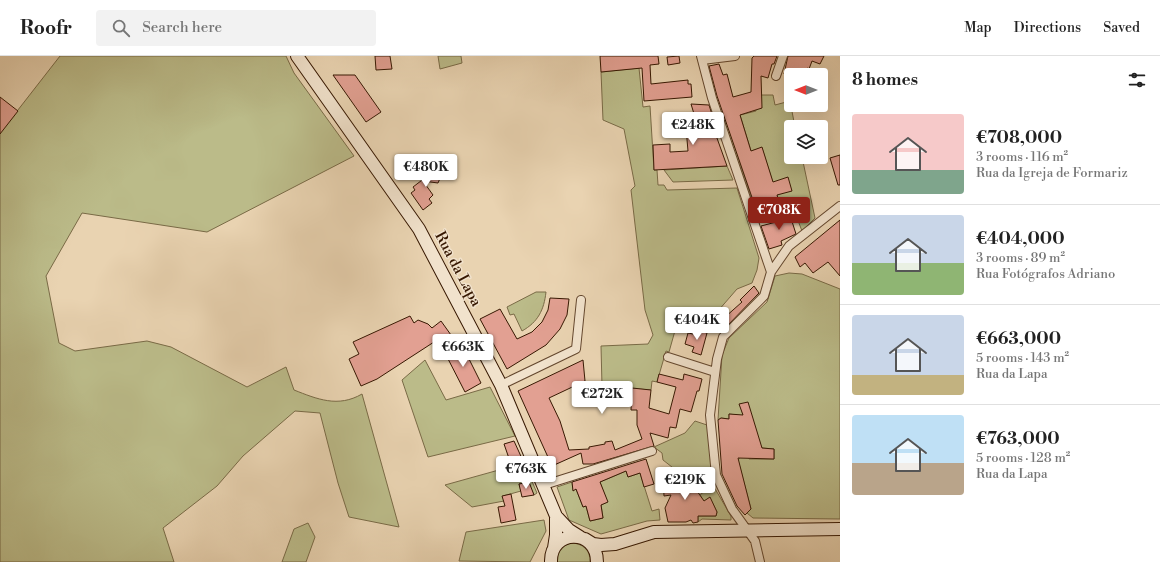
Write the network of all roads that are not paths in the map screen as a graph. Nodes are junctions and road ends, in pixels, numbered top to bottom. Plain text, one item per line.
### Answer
1 (297, 56) edge
2 (735, 56) edge
3 (783, 56) edge
4 (702, 58) edge
5 (776, 76) dead end
6 (840, 206) edge
7 (764, 252) junction
8 (781, 257) junction
9 (771, 272) junction
10 (581, 300) dead end
11 (668, 357) dead end
12 (715, 372) junction
13 (501, 385) junction
14 (652, 451) dead end
15 (544, 485) junction
16 (556, 516) junction
17 (840, 529) edge
18 (748, 530) junction
19 (582, 538) junction
20 (616, 544) junction
21 (554, 548) junction
22 (551, 562) edge
23 (597, 562) edge
24 (760, 562) edge

1 - 13 main road, Rua da Lapa
2 - 4 street
3 - 5 street
4 - 7 street
6 - 8 street
7 - 8 street
7 - 9 street
8 - 9 street
9 - 12 street
10 - 13 street
11 - 12 street
12 - 18 street
13 - 15 main road, Rua da Lapa
14 - 15 street
15 - 16 main road, Rua da Lapa
16 - 19 main road, Rua da Lapa
16 - 21 main road, Rua da Lapa
17 - 18 main road
18 - 20 main road
18 - 24 street
19 - 20 main road
19 - 21 main road
19 - 23 main road
20 - 23 main road
21 - 22 main road, Rua da Lapa

